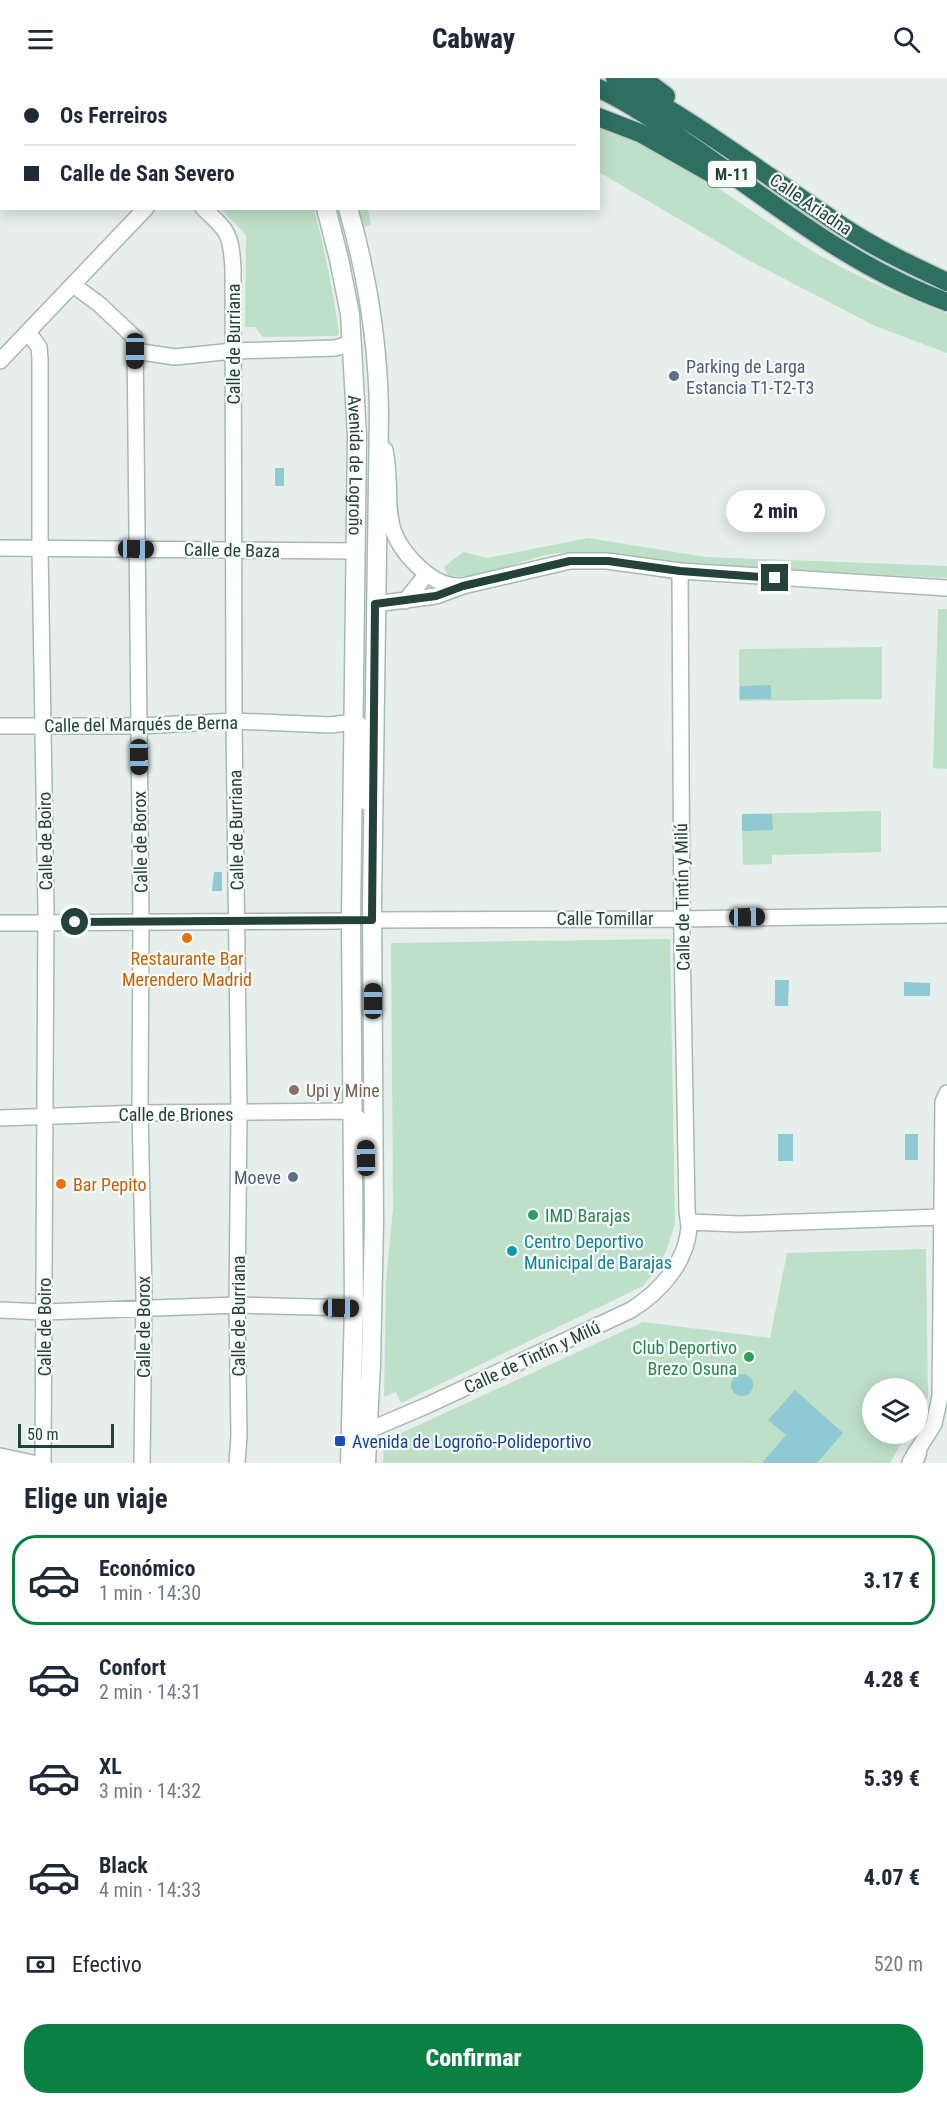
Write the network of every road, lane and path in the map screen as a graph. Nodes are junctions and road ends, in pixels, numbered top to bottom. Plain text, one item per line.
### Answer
1 (615, 78) edge
2 (642, 78) edge
3 (600, 89) edge
4 (600, 118) edge
5 (708, 132) junction
6 (144, 210) edge
7 (205, 210) edge
8 (326, 210) edge
9 (348, 210) edge
10 (863, 264) junction
11 (947, 282) edge
12 (73, 285) junction
13 (947, 302) edge
14 (28, 332) junction
15 (353, 343) junction
16 (135, 351) junction
17 (233, 351) junction
18 (0, 361) edge
19 (380, 438) junction
20 (0, 548) edge
21 (40, 548) junction
22 (136, 549) junction
23 (234, 550) junction
24 (357, 551) junction
25 (680, 571) junction
26 (427, 574) junction
27 (463, 586) junction
28 (947, 588) edge
29 (405, 601) junction
30 (375, 604) junction
31 (234, 721) junction
32 (354, 722) junction
33 (0, 726) edge
34 (43, 726) junction
35 (139, 726) junction
36 (373, 822) junction
37 (947, 915) edge
38 (682, 919) junction
39 (237, 920) junction
40 (372, 920) junction
41 (141, 921) junction
42 (351, 921) junction
43 (0, 922) edge
44 (46, 922) junction
45 (947, 1093) edge
46 (352, 1111) junction
47 (140, 1113) junction
48 (239, 1113) junction
49 (45, 1116) junction
50 (0, 1118) edge
51 (941, 1217) junction
52 (374, 1222) junction
53 (689, 1222) junction
54 (372, 1299) junction
55 (237, 1305) junction
56 (354, 1308) junction
57 (0, 1310) edge
58 (144, 1310) junction
59 (44, 1312) junction
60 (944, 1383) edge
61 (367, 1434) junction
62 (0, 1456) edge
63 (913, 1460) edge
64 (33, 1463) edge
65 (43, 1463) edge
66 (142, 1463) edge
67 (237, 1463) edge
68 (350, 1463) edge
69 (366, 1463) edge

1 - 5 highway, Calle Ariadna / M-11
2 - 5 highway
3 - 10 highway, Calle Ariadna / M-11
4 - 10 highway
5 - 11 highway, Calle Ariadna / M-11
6 - 12 street
7 - 17 street, Calle de Burriana
8 - 15 main road, Avenida de Logroño
9 - 19 main road, Avenida de Logroño
10 - 13 highway, Calle Ariadna / M-11
12 - 14 street
12 - 16 street, Calle de Borox
14 - 18 street
14 - 21 street, Calle de Boiro
15 - 17 street
15 - 24 main road, Avenida de Logroño
16 - 17 street
16 - 22 street, Calle de Borox
17 - 23 street, Calle de Burriana
19 - 26 street, Avenida de Logroño
19 - 30 main road, Avenida de Logroño
20 - 21 street, Calle de Baza
21 - 22 street, Calle de Baza
21 - 34 street, Calle de Boiro
22 - 23 street, Calle de Baza
22 - 35 street, Calle de Borox
23 - 24 street, Calle de Baza
23 - 31 street, Calle de Burriana
24 - 30 main road
24 - 32 main road, Avenida de Logroño
25 - 27 street
25 - 28 street
25 - 38 street, Calle de Tintín y Milú
26 - 27 street
26 - 29 street
27 - 29 street
29 - 30 street
30 - 36 main road, Avenida de Logroño
31 - 32 street, Calle del Marqués de Berna
31 - 35 street, Calle del Marqués de Berna
31 - 39 street, Calle de Burriana
32 - 36 street, Avenida de Logroño
32 - 42 main road, Avenida de Logroño
33 - 34 street, Calle del Marqués de Berna
34 - 35 street, Calle del Marqués de Berna
34 - 44 street, Calle de Boiro
35 - 41 street, Calle de Borox
36 - 40 main road, Avenida de Logroño
37 - 38 street, Calle Tomillar
38 - 40 street, Calle Tomillar
38 - 53 street, Calle de Tintín y Milú
39 - 41 street
39 - 42 street
39 - 48 street, Calle de Burriana
40 - 42 main road
40 - 52 main road, Avenida de Logroño
41 - 44 street
41 - 47 street, Calle de Borox
42 - 46 main road, Avenida de Logroño
43 - 44 street
44 - 49 street, Calle de Boiro
45 - 51 street
46 - 48 street, Calle de Briones
46 - 52 street, Avenida de Logroño
46 - 56 main road, Avenida de Logroño
47 - 48 street, Calle de Briones
47 - 49 street, Calle de Briones
47 - 58 street, Calle de Borox
48 - 55 street, Calle de Burriana
49 - 50 street, Calle de Briones
49 - 59 street, Calle de Boiro
51 - 53 street
51 - 60 street
52 - 54 main road, Avenida de Logroño
53 - 61 street, Calle de Tintín y Milú
54 - 56 street
54 - 61 main road, Avenida de Logroño
55 - 56 street
55 - 58 street
55 - 67 street, Calle de Burriana
56 - 68 main road, Avenida de Logroño
57 - 59 street
58 - 59 street
58 - 66 street, Calle de Borox
59 - 65 street, Calle de Boiro
60 - 63 street
61 - 69 main road, Avenida de Logroño
62 - 64 street

